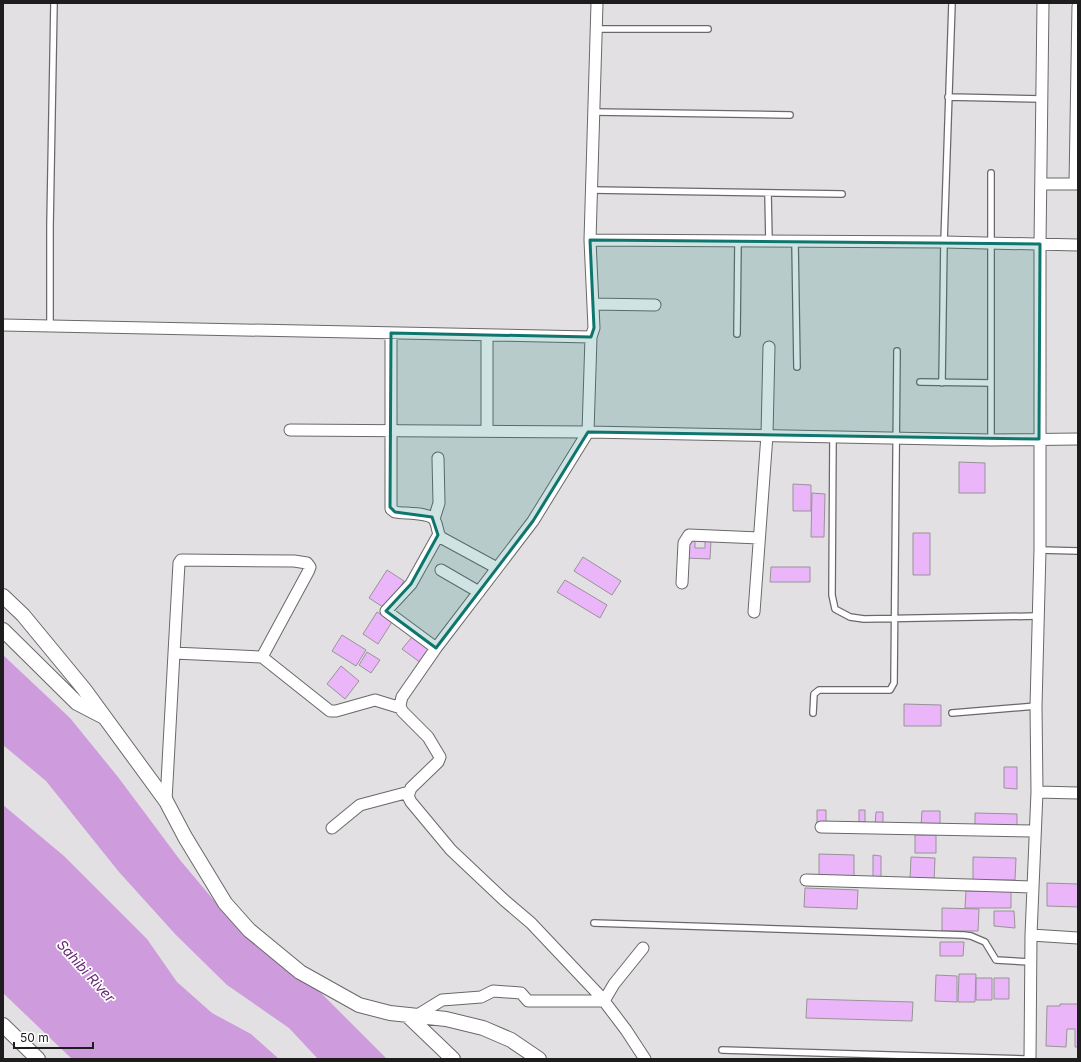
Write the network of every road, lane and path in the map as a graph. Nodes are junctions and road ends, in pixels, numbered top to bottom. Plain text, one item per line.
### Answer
1 (54, 3) edge
2 (597, 3) edge
3 (952, 3) edge
4 (1043, 3) edge
5 (1078, 6) edge
6 (596, 29) junction
7 (708, 29) dead end
8 (948, 97) junction
9 (1042, 99) junction
10 (594, 112) junction
11 (790, 115) dead end
12 (1077, 141) edge
13 (991, 173) dead end
14 (1040, 184) junction
15 (1076, 184) edge
16 (592, 190) junction
17 (768, 193) junction
18 (842, 194) dead end
19 (590, 240) junction
20 (738, 242) junction
21 (769, 242) junction
22 (795, 242) junction
23 (944, 242) junction
24 (990, 243) junction
25 (1040, 244) junction
26 (1078, 245) edge
27 (593, 304) junction
28 (655, 305) dead end
29 (3, 325) edge
30 (50, 326) junction
31 (391, 333) junction
32 (737, 334) dead end
33 (487, 336) junction
34 (591, 337) junction
35 (770, 348) dead end
36 (897, 351) dead end
37 (797, 367) dead end
38 (920, 382) dead end
39 (942, 382) junction
40 (991, 383) junction
41 (290, 430) dead end
42 (391, 431) junction
43 (487, 431) junction
44 (588, 432) junction
45 (767, 435) junction
46 (833, 436) junction
47 (896, 438) junction
48 (1039, 439) junction
49 (1078, 439) edge
50 (992, 440) junction
51 (438, 458) dead end
52 (434, 518) junction
53 (439, 534) junction
54 (759, 538) junction
55 (1040, 550) junction
56 (1078, 551) edge
57 (497, 568) junction
58 (442, 570) dead end
59 (682, 583) dead end
60 (479, 592) junction
61 (3, 596) edge
62 (754, 612) dead end
63 (1038, 616) junction
64 (896, 619) junction
65 (3, 630) edge
66 (436, 648) junction
67 (174, 654) junction
68 (262, 657) junction
69 (1036, 706) junction
70 (401, 708) junction
71 (813, 713) dead end
72 (952, 713) dead end
73 (106, 718) junction
74 (409, 792) junction
75 (1037, 792) junction
76 (1078, 793) edge
77 (166, 801) junction
78 (821, 827) dead end
79 (332, 828) dead end
80 (1034, 831) junction
81 (806, 880) dead end
82 (1032, 887) junction
83 (594, 923) dead end
84 (1031, 935) junction
85 (1078, 938) edge
86 (643, 948) dead end
87 (1031, 962) junction
88 (604, 1001) junction
89 (412, 1015) junction
90 (3, 1025) edge
91 (722, 1050) dead end
92 (950, 1058) edge
93 (38, 1059) edge
94 (453, 1059) edge
95 (539, 1059) edge
96 (645, 1059) edge
97 (1025, 1059) edge
98 (1030, 1059) edge

1 - 30 lane
2 - 6 street
3 - 8 lane
4 - 9 street
5 - 12 street
6 - 7 lane
6 - 10 street
8 - 9 lane
8 - 23 lane
9 - 14 street
10 - 11 lane
10 - 16 street
12 - 15 street
13 - 24 lane
14 - 15 street
14 - 25 street
16 - 17 lane
16 - 19 street
17 - 18 lane
17 - 21 lane
19 - 20 street
19 - 27 street
20 - 21 street
20 - 32 lane
21 - 22 street
22 - 23 street
22 - 37 lane
23 - 24 street
23 - 39 lane
24 - 25 street
24 - 40 lane
25 - 26 street
25 - 48 street
27 - 28 street
27 - 34 street
29 - 30 street
30 - 31 street
31 - 33 street
31 - 42 street
33 - 34 street
33 - 43 street
34 - 44 street
35 - 45 street
36 - 47 lane
38 - 39 lane
39 - 40 lane
40 - 50 lane
41 - 42 street
42 - 43 street
42 - 52 street
43 - 44 street
44 - 45 street
44 - 57 street
45 - 46 street
45 - 54 street
46 - 47 street
46 - 64 lane
47 - 50 street
47 - 64 lane
48 - 49 street
48 - 50 street
48 - 55 street
51 - 52 street
52 - 53 street
53 - 57 street
53 - 66 street
54 - 59 street
54 - 62 street
55 - 56 lane
55 - 63 street
57 - 60 street
58 - 60 street
60 - 66 street
61 - 73 street
63 - 64 lane
63 - 69 street
64 - 71 lane
65 - 73 street
66 - 70 street
67 - 68 street
67 - 68 street
67 - 77 street
68 - 70 street
69 - 72 lane
69 - 75 street
70 - 74 street
73 - 77 street
74 - 79 street
74 - 88 street
75 - 76 street
75 - 80 street
77 - 89 street
78 - 80 street
80 - 82 street
81 - 82 street
82 - 84 street
83 - 87 lane
84 - 85 street
84 - 87 street
86 - 88 street
87 - 98 street
88 - 89 street
88 - 96 street
89 - 94 street
89 - 95 street
90 - 93 street
91 - 92 lane
92 - 97 lane

